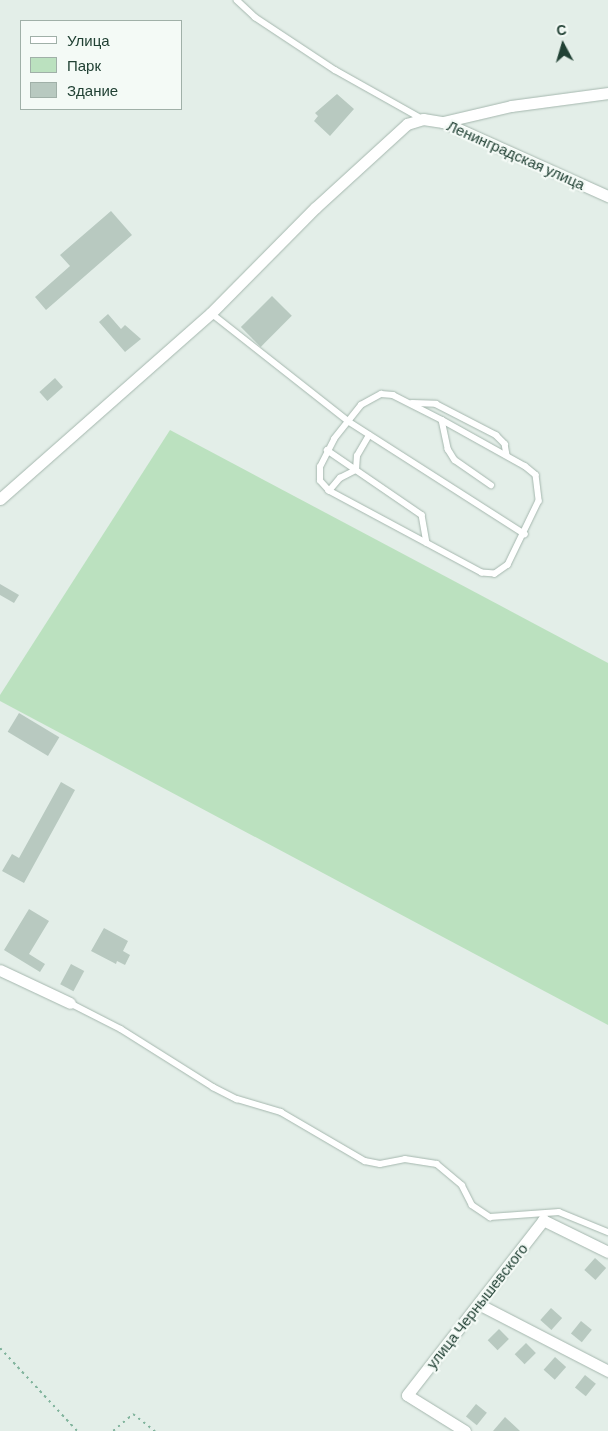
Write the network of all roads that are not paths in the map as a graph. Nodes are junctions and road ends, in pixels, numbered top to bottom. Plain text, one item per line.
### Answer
1 (236, 0) edge
2 (608, 93) edge
3 (423, 119) junction
4 (443, 122) junction
5 (608, 196) edge
6 (211, 313) junction
7 (410, 403) junction
8 (442, 420) junction
9 (348, 421) junction
10 (369, 435) junction
11 (327, 450) junction
12 (507, 455) junction
13 (356, 470) junction
14 (491, 485) dead end
15 (329, 491) junction
16 (0, 499) edge
17 (525, 534) junction
18 (427, 544) junction
19 (0, 970) edge
20 (70, 1003) joint
21 (608, 1232) edge
22 (608, 1252) edge
23 (484, 1308) dead end
24 (608, 1371) edge
25 (465, 1431) edge

1 - 3 lane
2 - 4 street
3 - 4 street, Ленинградская улица
3 - 6 street
4 - 5 street, Ленинградская улица
6 - 9 lane
6 - 16 street
7 - 8 lane
7 - 9 lane
7 - 12 lane
8 - 12 lane
8 - 14 lane
9 - 10 lane
9 - 11 lane
10 - 13 lane
10 - 17 lane
11 - 13 lane
11 - 15 lane
12 - 17 lane
13 - 15 lane
13 - 18 lane
15 - 18 lane
17 - 18 lane
19 - 20 street
20 - 21 lane
22 - 25 street, улица Чернышевского
23 - 24 street

